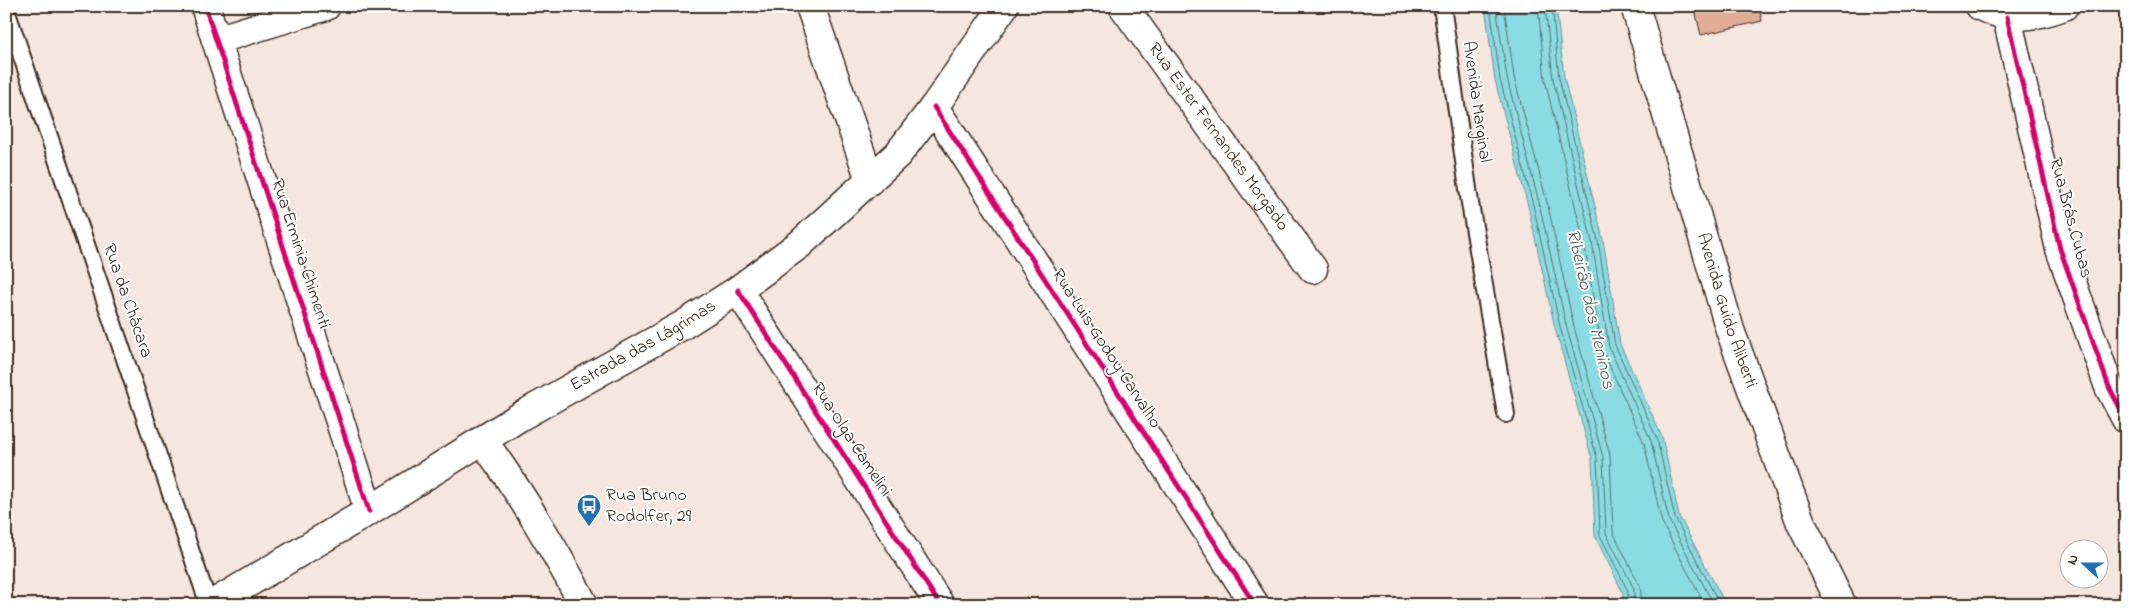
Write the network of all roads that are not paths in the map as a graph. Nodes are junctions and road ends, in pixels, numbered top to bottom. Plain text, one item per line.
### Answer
1 (205, 6) edge
2 (326, 6) edge
3 (810, 6) edge
4 (1004, 6) edge
5 (1123, 6) edge
6 (1442, 6) edge
7 (1635, 6) edge
8 (1980, 6) edge
9 (2064, 6) edge
10 (6, 10) edge
11 (2007, 17) junction
12 (216, 40) junction
13 (934, 107) junction
14 (870, 180) junction
15 (1313, 269) dead end
16 (738, 290) junction
17 (1506, 414) dead end
18 (2126, 419) edge
19 (483, 441) junction
20 (369, 511) junction
21 (210, 605) edge
22 (584, 605) edge
23 (940, 605) edge
24 (1254, 605) edge
25 (1842, 605) edge

1 - 12 street, Rua Erminia Chimenti
2 - 12 street
3 - 14 street
4 - 13 street, Estrada das Lágrimas
5 - 15 street, Rua Ester Fernandes Morgado
6 - 17 lane, Avenida Marginal
7 - 25 street, Avenida Guido Aliberti
8 - 11 street
9 - 11 street
10 - 21 lane, Rua da Chácara
11 - 18 street, Rua Brás Cubas
12 - 20 street, Rua Erminia Chimenti
13 - 14 street, Estrada das Lágrimas
13 - 24 street, Rua Luis Godoy Carvalho
14 - 16 street, Estrada das Lágrimas
16 - 19 street, Estrada das Lágrimas
16 - 23 street, Rua Olga Camelini
19 - 20 street, Estrada das Lágrimas
19 - 22 street
20 - 21 street, Estrada das Lágrimas

